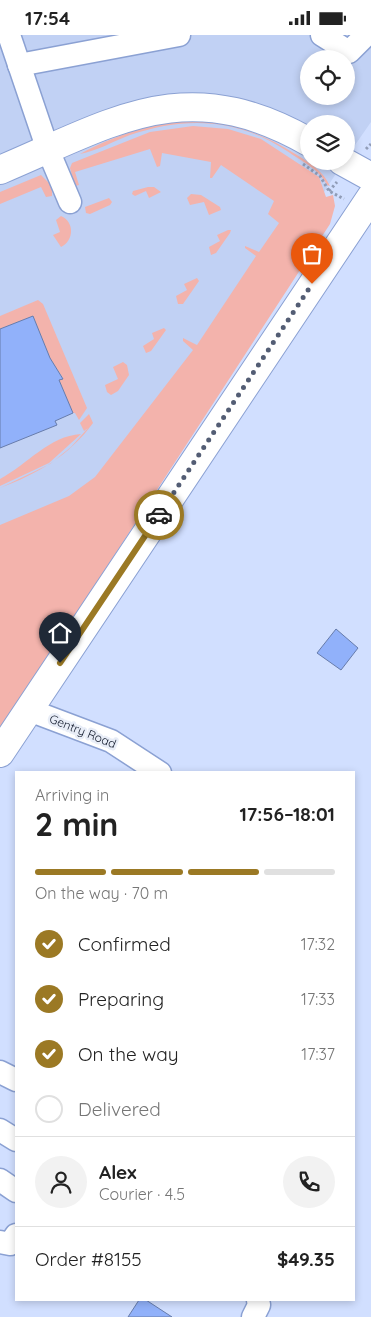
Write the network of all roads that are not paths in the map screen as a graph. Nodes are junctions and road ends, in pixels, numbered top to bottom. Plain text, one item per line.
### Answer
1 (9, 35) edge
2 (179, 35) edge
3 (322, 35) edge
4 (366, 35) edge
5 (19, 65) junction
6 (300, 149) edge
7 (48, 150) junction
8 (355, 168) edge
9 (0, 170) edge
10 (371, 177) edge
11 (371, 197) edge
12 (70, 203) dead end
13 (29, 710) junction
14 (0, 753) edge
15 (157, 771) edge
16 (0, 1072) edge
17 (15, 1080) edge
18 (0, 1130) edge
19 (15, 1139) edge
20 (0, 1180) edge
21 (15, 1190) edge
22 (15, 1236) edge
23 (0, 1242) edge
24 (258, 1301) edge
25 (253, 1317) edge

1 - 5 street
2 - 5 street
3 - 4 street
5 - 7 street
6 - 7 main road
7 - 9 main road
7 - 12 street
8 - 10 main road
11 - 13 main road
13 - 14 main road
13 - 15 street, Gentry Road
16 - 17 street
18 - 19 street
20 - 21 street
22 - 23 street
24 - 25 street

